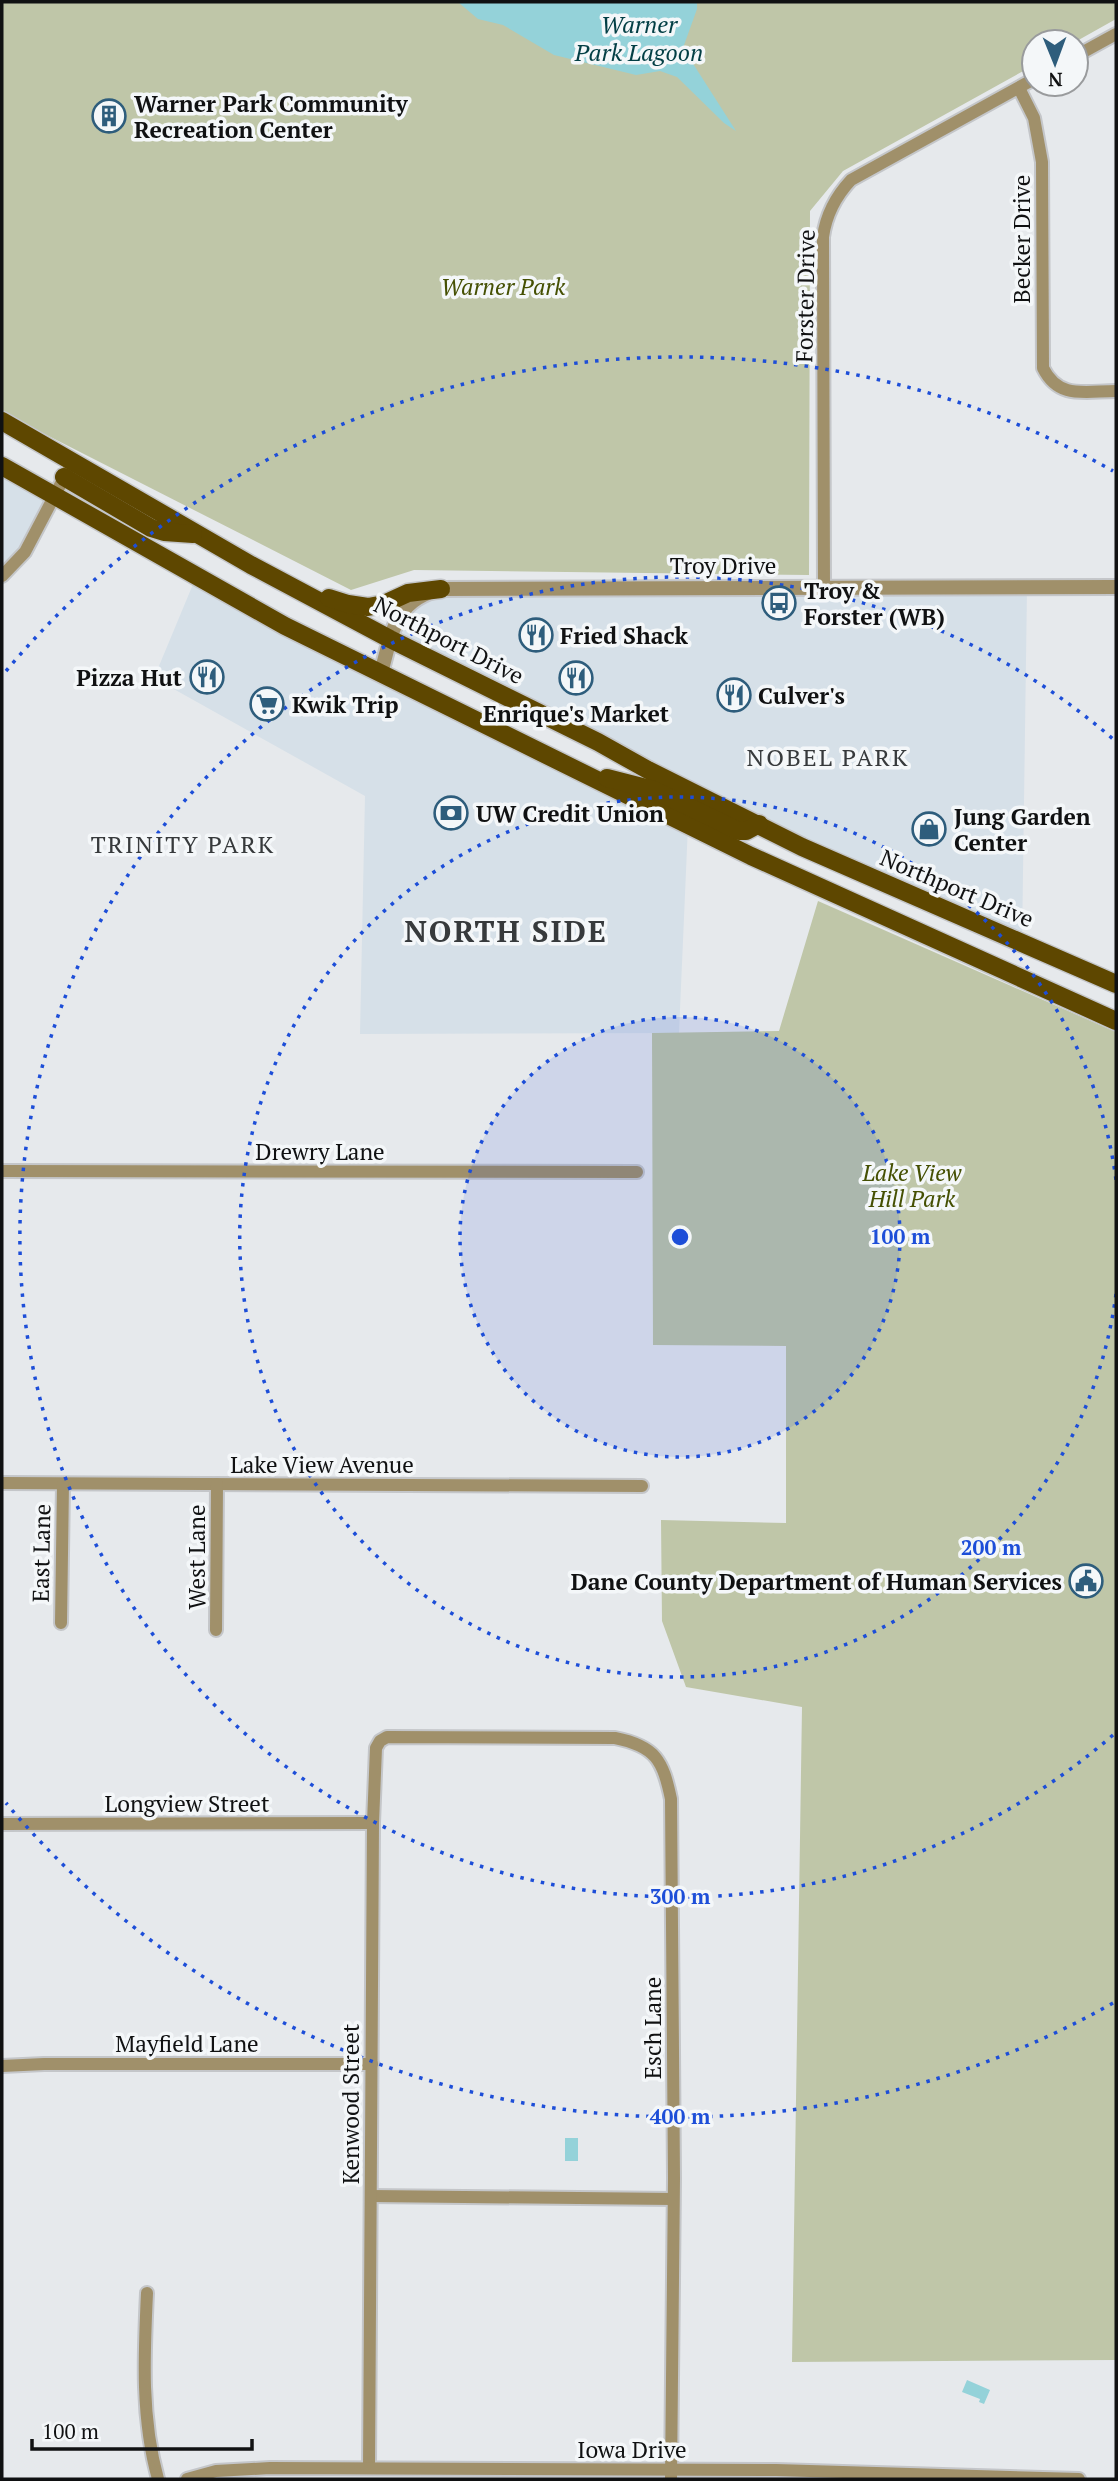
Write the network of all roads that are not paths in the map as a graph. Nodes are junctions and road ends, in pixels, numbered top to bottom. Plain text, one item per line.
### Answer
1 (1116, 34) edge
2 (1090, 48) edge
3 (1019, 88) joint
4 (1116, 391) edge
5 (2, 421) edge
6 (2, 466) edge
7 (68, 470) junction
8 (55, 496) junction
9 (251, 565) junction
10 (2, 576) edge
11 (1116, 587) edge
12 (824, 588) junction
13 (441, 589) junction
14 (390, 639) junction
15 (381, 673) junction
16 (583, 772) junction
17 (758, 824) junction
18 (1116, 984) edge
19 (1116, 1021) edge
20 (2, 1171) edge
21 (637, 1172) dead end
22 (2, 1483) edge
23 (63, 1484) junction
24 (217, 1484) junction
25 (642, 1486) dead end
26 (61, 1623) dead end
27 (216, 1630) dead end
28 (380, 1741) joint
29 (373, 1823) junction
30 (2, 1824) edge
31 (372, 2064) junction
32 (2, 2066) edge
33 (371, 2196) junction
34 (673, 2199) junction
35 (147, 2293) dead end
36 (369, 2469) junction
37 (671, 2474) edge
38 (158, 2479) edge
39 (187, 2479) edge
40 (1079, 2479) edge

1 - 2 street
3 - 4 street, Becker Drive
3 - 12 street, Forster Drive
5 - 7 main road
6 - 8 main road
7 - 8 street
7 - 9 main road, Northport Drive
8 - 10 street
8 - 15 main road
9 - 13 main road
9 - 14 main road, Northport Drive
11 - 12 street, Troy Drive
12 - 13 street, Troy Drive
13 - 14 street, Troy Drive
14 - 15 street, Troy Drive
14 - 17 main road, Northport Drive
15 - 16 main road
16 - 17 main road
16 - 19 main road
17 - 18 main road, Northport Drive
20 - 21 street, Drewry Lane
22 - 23 street, Lake View Avenue
23 - 24 street, Lake View Avenue
23 - 26 street, East Lane
24 - 25 street, Lake View Avenue
24 - 27 street, West Lane
28 - 29 street, Kenwood Street
28 - 34 street, Esch Lane
29 - 30 street, Longview Street
29 - 31 street, Kenwood Street
31 - 32 street, Mayfield Lane
31 - 33 street, Kenwood Street
33 - 34 street
33 - 36 street, Kenwood Street
34 - 37 street, Esch Lane
35 - 38 street
36 - 37 street, Iowa Drive
36 - 39 street, Iowa Drive
37 - 40 street, Iowa Drive

